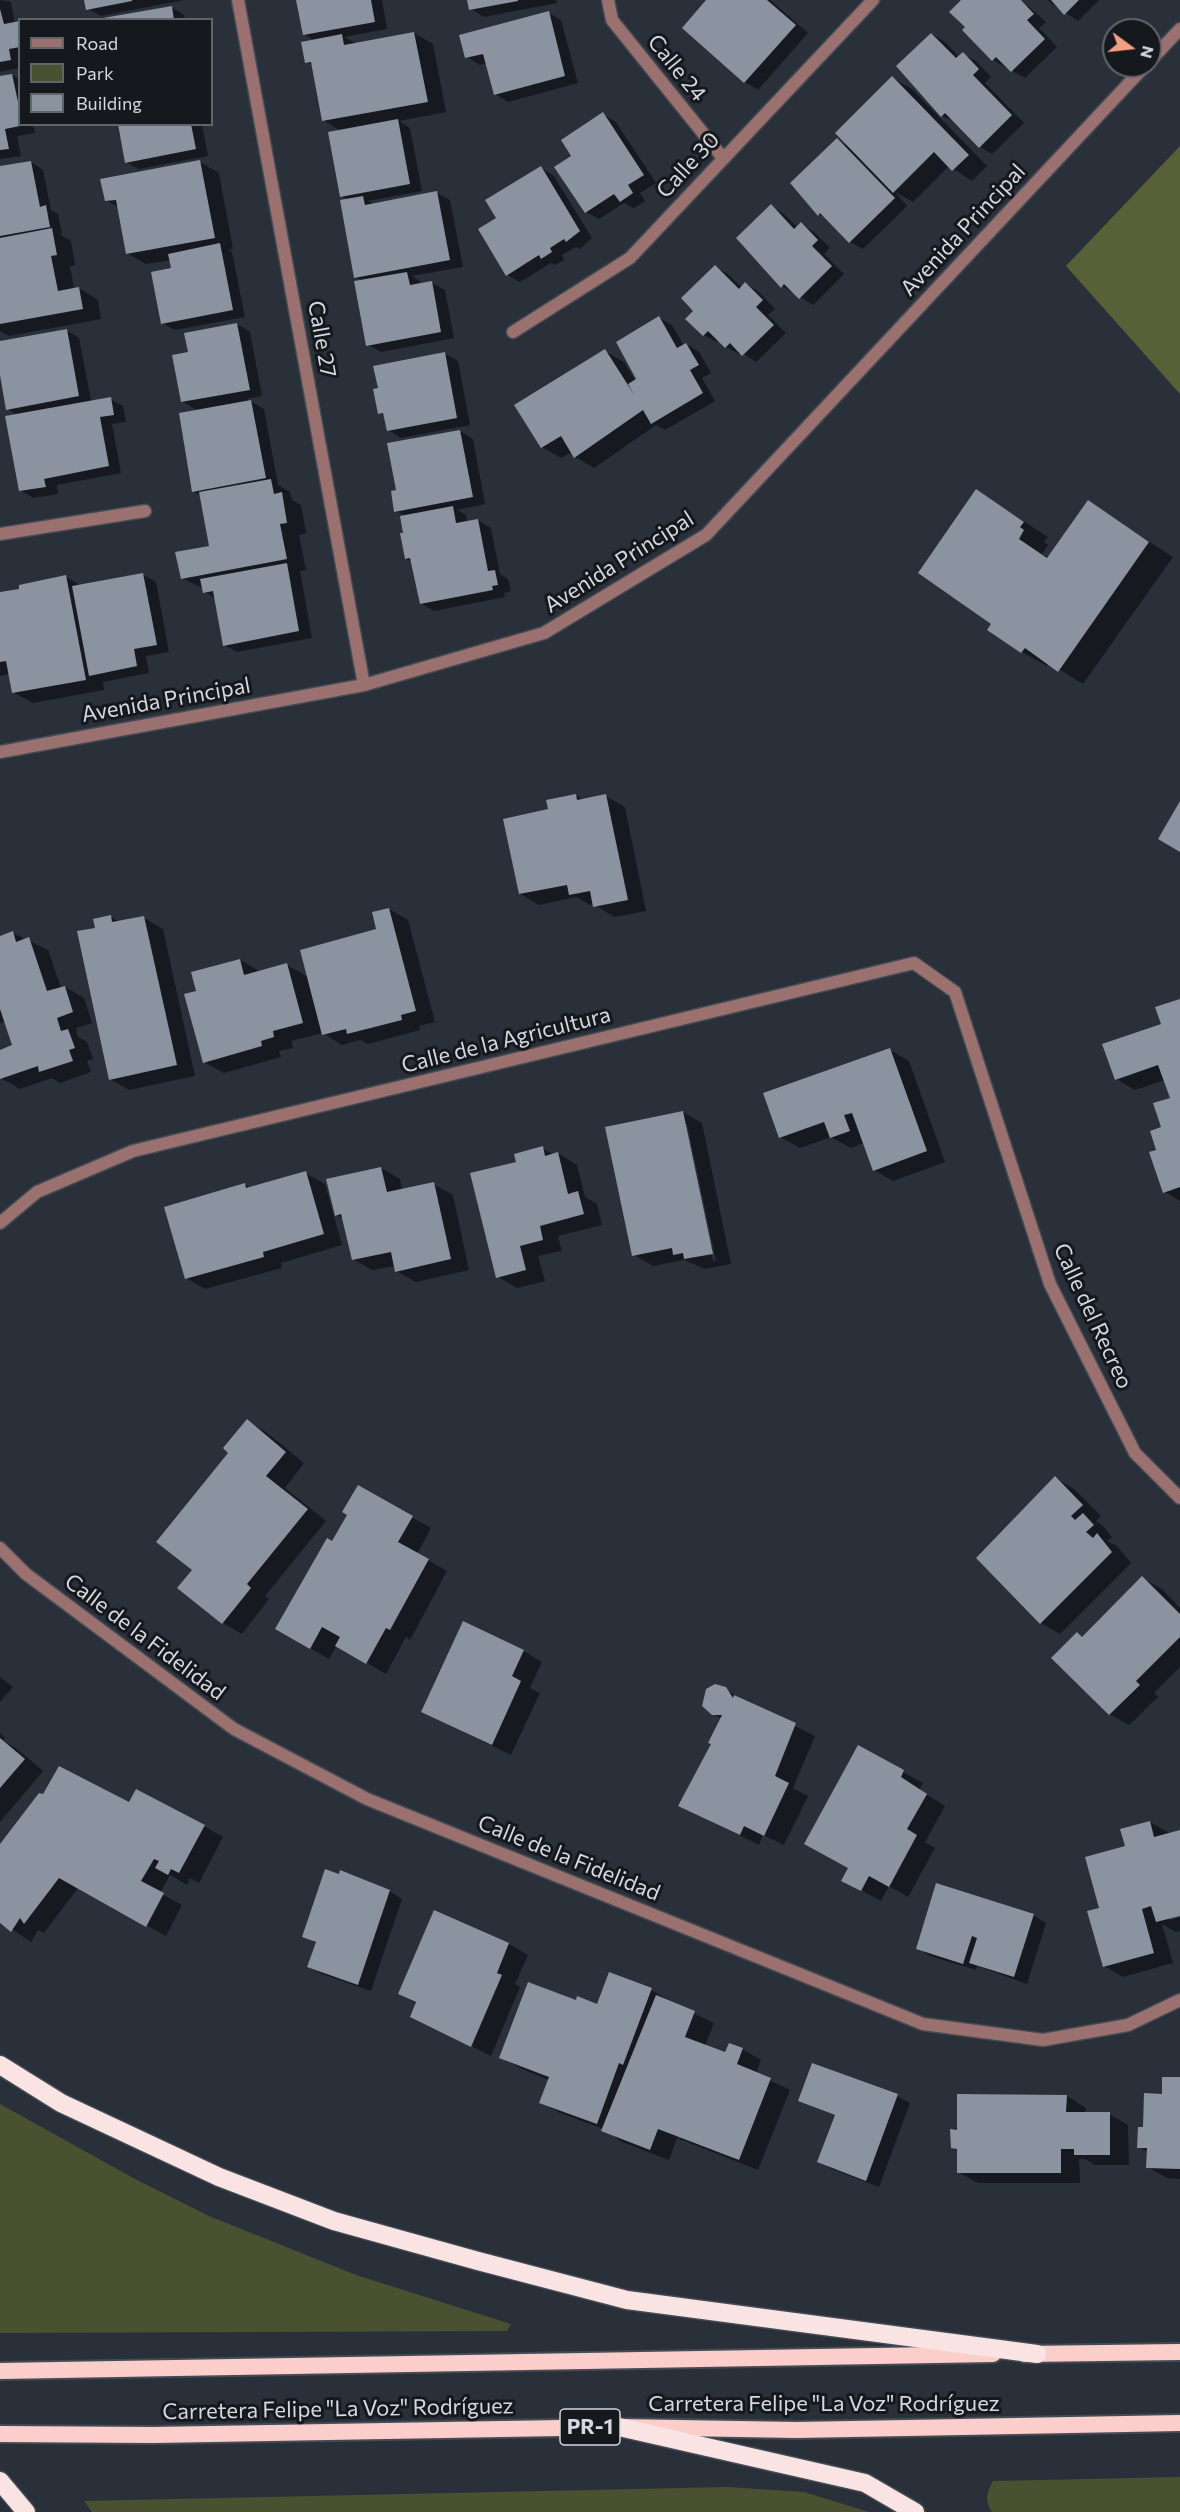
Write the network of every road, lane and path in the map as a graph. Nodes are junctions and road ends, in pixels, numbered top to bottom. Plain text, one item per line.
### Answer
1 (238, 0) edge
2 (608, 0) edge
3 (873, 0) edge
4 (1180, 29) edge
5 (1162, 48) edge
6 (1134, 78) edge
7 (723, 158) junction
8 (513, 332) dead end
9 (145, 511) dead end
10 (0, 534) edge
11 (364, 685) junction
12 (0, 752) edge
13 (978, 1065) joint
14 (0, 1223) edge
15 (1180, 1498) edge
16 (0, 1548) edge
17 (1180, 2000) edge
18 (0, 2065) edge
19 (1180, 2352) edge
20 (1037, 2354) junction
21 (0, 2371) edge
22 (1180, 2422) edge
23 (619, 2427) junction
24 (0, 2434) edge
25 (0, 2481) edge
26 (26, 2512) edge
27 (915, 2512) edge

1 - 11 street, Calle 27
2 - 7 street, Calle 24
3 - 7 street, Calle 30
4 - 5 street
6 - 11 street, Avenida Principal
7 - 8 street, Calle 30
9 - 10 street
11 - 12 street, Avenida Principal
13 - 14 street, Calle de la Agricultura
13 - 15 street, Calle del Recreo
16 - 17 street, Calle de la Fidelidad
18 - 20 highway
19 - 20 highway, Carretera Felipe "La Voz" Rodríguez
20 - 21 highway, Carretera Felipe "La Voz" Rodríguez
22 - 23 highway, Carretera Felipe "La Voz" Rodríguez / PR-1
23 - 24 highway, Carretera Felipe "La Voz" Rodríguez / PR-1
23 - 27 highway
25 - 26 highway

